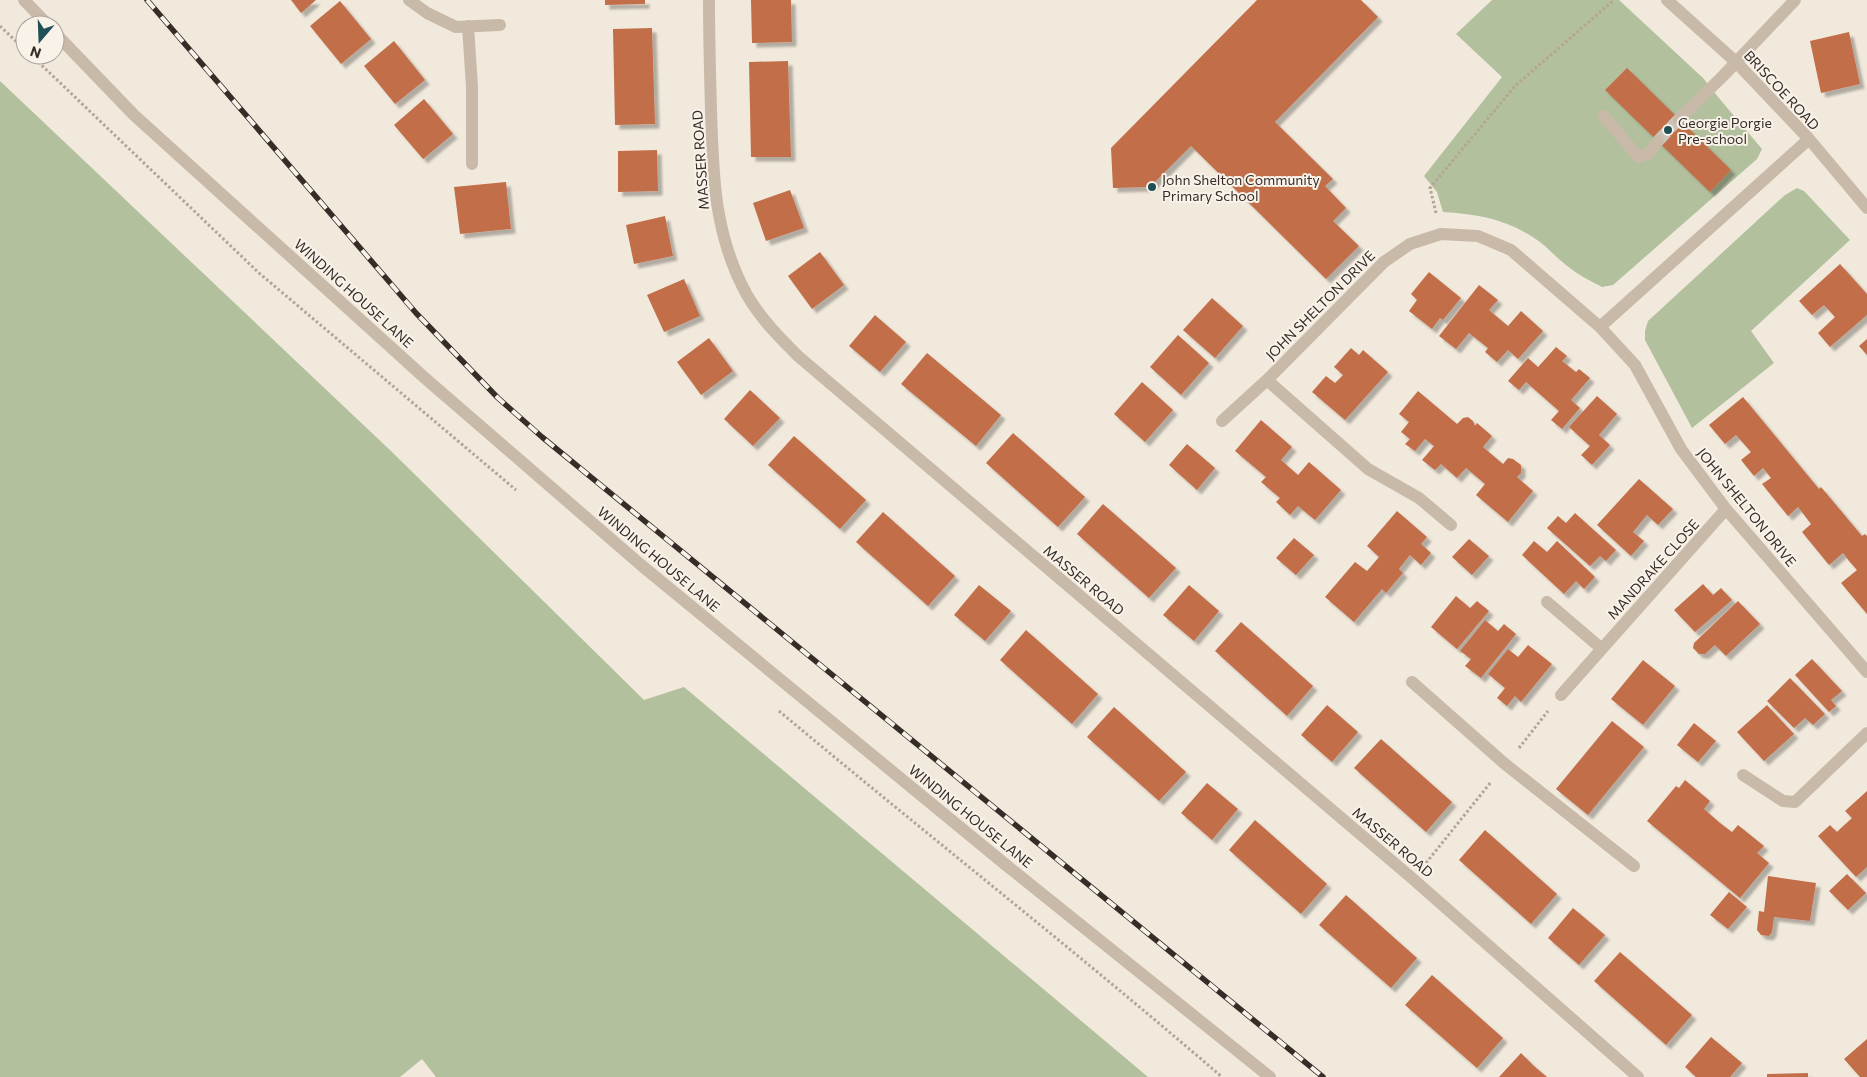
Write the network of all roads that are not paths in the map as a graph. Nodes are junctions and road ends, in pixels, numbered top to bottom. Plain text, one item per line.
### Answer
1 (24, 0) edge
2 (409, 0) edge
3 (709, 0) edge
4 (1666, 0) edge
5 (1795, 0) edge
6 (38, 15) edge
7 (500, 25) dead end
8 (468, 26) junction
9 (65, 42) edge
10 (1736, 62) junction
11 (1604, 116) dead end
12 (1679, 119) tunnel mouth
13 (1809, 139) junction
14 (1658, 141) tunnel mouth
15 (472, 164) dead end
16 (1867, 208) edge
17 (1600, 327) junction
18 (1267, 380) junction
19 (1222, 421) dead end
20 (1726, 509) junction
21 (1451, 526) dead end
22 (1547, 602) dead end
23 (1602, 649) junction
24 (1867, 672) edge
25 (1412, 682) dead end
26 (1561, 695) road end
27 (1867, 733) edge
28 (1743, 775) dead end
29 (1634, 866) dead end
30 (1270, 1077) edge
31 (1638, 1077) edge

1 - 6 street
2 - 8 street
3 - 31 street, MASSER ROAD
4 - 10 street, BRISCOE ROAD
5 - 10 street
7 - 8 street
8 - 15 street
9 - 30 street, WINDING HOUSE LANE
10 - 12 street
10 - 13 street, BRISCOE ROAD
11 - 14 street
13 - 16 street, BRISCOE ROAD
13 - 17 street
17 - 18 street, JOHN SHELTON DRIVE
17 - 20 street, JOHN SHELTON DRIVE
18 - 19 street, JOHN SHELTON DRIVE
18 - 21 street, JOHN SHELTON DRIVE
20 - 23 street, MANDRAKE CLOSE
20 - 24 street, JOHN SHELTON DRIVE
22 - 23 street
23 - 26 street, MANDRAKE CLOSE
25 - 29 street
27 - 28 street

